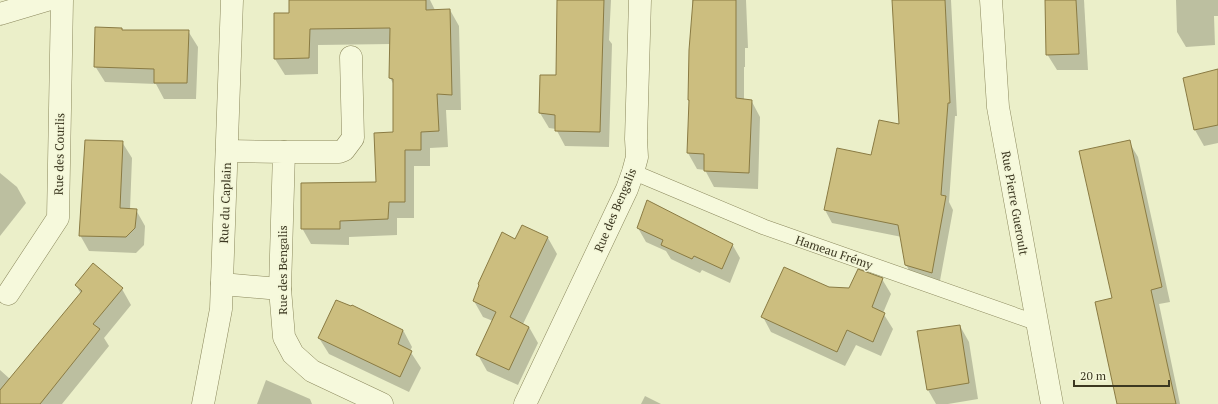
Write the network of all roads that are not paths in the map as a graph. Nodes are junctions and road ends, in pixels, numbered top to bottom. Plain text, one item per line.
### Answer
1 (47, 0) edge
2 (62, 0) edge
3 (232, 0) edge
4 (640, 0) edge
5 (991, 0) edge
6 (0, 14) edge
7 (351, 57) dead end
8 (227, 151) junction
9 (284, 152) junction
10 (633, 172) junction
11 (222, 284) junction
12 (280, 289) junction
13 (8, 294) dead end
14 (1037, 323) junction
15 (203, 404) edge
16 (382, 404) edge
17 (525, 404) edge
18 (1052, 404) edge

1 - 6 street
2 - 13 street, Rue des Courlis
3 - 8 street, Rue du Caplain
4 - 10 street, Rue des Bengalis
5 - 14 street, Rue Pierre Gueroult
7 - 9 street
8 - 9 street
8 - 11 street, Rue du Caplain
9 - 12 street, Rue des Bengalis
10 - 14 lane, Hameau Frémy
10 - 17 street, Rue des Bengalis
11 - 12 street
11 - 15 street, Rue du Caplain
12 - 16 street, Rue des Bengalis
14 - 18 street, Rue Pierre Gueroult

